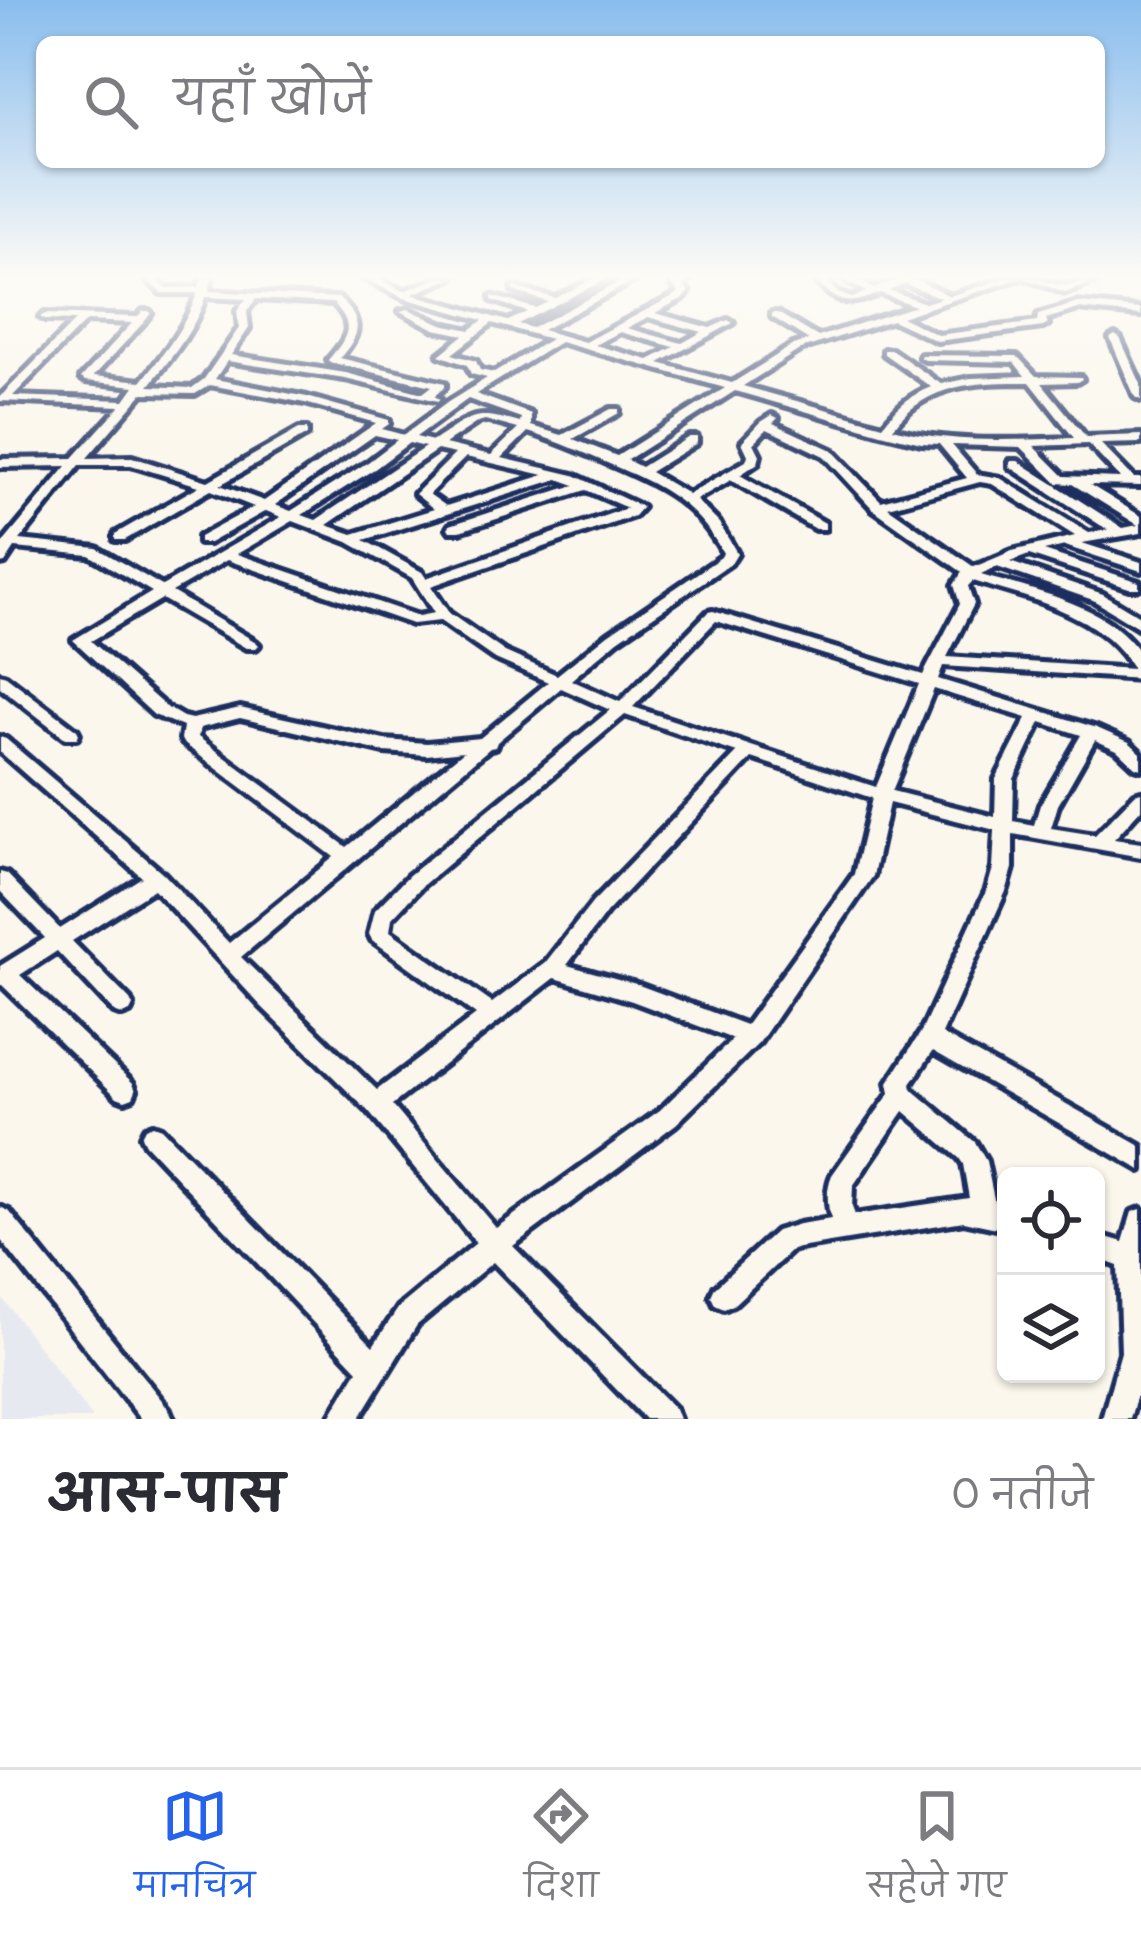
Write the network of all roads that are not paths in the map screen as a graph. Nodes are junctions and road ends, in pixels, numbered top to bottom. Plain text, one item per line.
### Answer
1 (57, 344) edge
2 (117, 344) edge
3 (174, 344) edge
4 (232, 344) edge
5 (351, 344) edge
6 (458, 344) edge
7 (551, 344) edge
8 (585, 344) edge
9 (676, 344) edge
10 (687, 344) edge
11 (808, 344) edge
12 (1118, 344) edge
13 (588, 345) joint
14 (683, 346) junction
15 (888, 352) dead end
16 (223, 357) junction
17 (925, 357) dead end
18 (649, 364) junction
19 (496, 377) junction
20 (1077, 379) dead end
21 (208, 380) junction
22 (1036, 381) junction
23 (140, 386) junction
24 (938, 387) junction
25 (733, 390) junction
26 (425, 397) junction
27 (1141, 398) edge
28 (2, 399) edge
29 (460, 399) junction
30 (124, 404) junction
31 (786, 405) junction
32 (615, 411) dead end
33 (765, 424) junction
34 (525, 429) junction
35 (885, 430) junction
36 (374, 431) junction
37 (304, 432) dead end
38 (1141, 439) edge
39 (407, 440) junction
40 (693, 440) dead end
41 (560, 441) junction
42 (1087, 441) junction
43 (1022, 442) junction
44 (945, 444) junction
45 (438, 447) junction
46 (463, 453) junction
47 (493, 460) junction
48 (615, 462) junction
49 (0, 463) edge
50 (1014, 464) dead end
51 (70, 465) junction
52 (641, 472) junction
53 (559, 474) junction
54 (733, 476) junction
55 (976, 478) junction
56 (1076, 482) junction
57 (1136, 482) edge
58 (587, 485) junction
59 (214, 487) junction
60 (691, 498) junction
61 (265, 506) junction
62 (878, 506) junction
63 (445, 512) junction
64 (292, 516) junction
65 (318, 525) junction
66 (820, 526) dead end
67 (455, 528) dead end
68 (1134, 528) edge
69 (120, 537) dead end
70 (353, 539) junction
71 (204, 540) dead end
72 (1077, 540) junction
73 (10, 543) junction
74 (1033, 552) junction
75 (225, 555) junction
76 (0, 560) edge
77 (1000, 562) junction
78 (1141, 567) edge
79 (969, 573) junction
80 (425, 584) junction
81 (1134, 585) dead end
82 (164, 594) junction
83 (443, 616) junction
84 (1141, 624) edge
85 (251, 645) dead end
86 (937, 661) junction
87 (1141, 672) edge
88 (0, 679) edge
89 (928, 683) junction
90 (562, 684) junction
91 (622, 709) junction
92 (1036, 716) junction
93 (192, 724) junction
94 (1091, 732) junction
95 (70, 734) dead end
96 (0, 743) edge
97 (490, 743) junction
98 (748, 752) junction
99 (1141, 763) edge
100 (10, 767) edge
101 (882, 795) junction
102 (1141, 798) edge
103 (1004, 826) junction
104 (1041, 832) junction
105 (1102, 840) junction
106 (1141, 850) edge
107 (348, 857) junction
108 (156, 878) junction
109 (0, 879) edge
110 (59, 940) junction
111 (228, 956) junction
112 (552, 969) junction
113 (3, 975) edge
114 (122, 1006) dead end
115 (491, 1014) junction
116 (751, 1036) junction
117 (929, 1038) junction
118 (125, 1090) dead end
119 (902, 1095) junction
120 (376, 1104) junction
121 (153, 1136) dead end
122 (1141, 1159) edge
123 (995, 1215) edge
124 (0, 1219) edge
125 (1141, 1221) edge
126 (847, 1227) junction
127 (494, 1245) junction
128 (1105, 1249) edge
129 (1131, 1257) junction
130 (724, 1296) dead end
131 (373, 1366) junction
132 (159, 1419) edge
133 (344, 1419) edge
134 (665, 1419) edge
135 (1116, 1419) edge

1 - 28 street
2 - 23 street
3 - 23 street
4 - 16 street
5 - 26 street
6 - 19 street
7 - 19 street
8 - 13 street
9 - 14 street
10 - 14 street
11 - 25 street
12 - 27 street
13 - 18 street
14 - 18 street
15 - 24 street
16 - 21 street
16 - 26 street
17 - 22 street
18 - 25 street
19 - 29 street
20 - 22 street
21 - 23 street
21 - 36 street
22 - 24 street
22 - 42 street
23 - 30 street
24 - 35 street
25 - 31 street
25 - 48 street
26 - 29 street
28 - 30 street
29 - 34 street
29 - 39 street
30 - 51 street
31 - 33 street
31 - 35 street
32 - 41 street
33 - 54 street
33 - 62 street
34 - 41 street
34 - 45 street
34 - 47 street
35 - 44 street
36 - 39 street
36 - 61 street
37 - 59 street
38 - 42 street
39 - 45 street
39 - 64 street
40 - 52 street
41 - 48 street
42 - 43 street
42 - 57 street
43 - 44 street
43 - 56 street
44 - 55 street
45 - 46 street
45 - 65 street
46 - 47 street
46 - 63 street
47 - 53 street
48 - 52 street
49 - 51 street
50 - 68 street
51 - 59 street
51 - 73 street
52 - 60 street
53 - 58 street
53 - 63 street
54 - 60 street
54 - 66 street
55 - 62 street
55 - 72 street
56 - 57 street
56 - 68 street
58 - 67 street
58 - 80 street
59 - 61 street
59 - 69 street
60 - 90 street
61 - 64 street
61 - 71 street
62 - 79 street
63 - 70 street
64 - 65 street
64 - 75 street
65 - 70 street
68 - 72 street
70 - 80 street
72 - 74 street
72 - 78 street
73 - 76 street
73 - 82 street
74 - 77 street
74 - 81 street
75 - 82 street
75 - 83 street
77 - 79 street
77 - 84 street
79 - 86 street
79 - 87 street
80 - 83 street
82 - 85 street
82 - 93 street
83 - 90 street
86 - 87 street
86 - 89 street
88 - 95 street
89 - 91 street
89 - 92 street
89 - 101 street
90 - 91 street
90 - 97 street
91 - 98 street
91 - 115 street
92 - 94 street
92 - 103 street
93 - 97 street
93 - 107 street
94 - 99 street
94 - 104 street
96 - 100 street
97 - 107 street
98 - 101 street
98 - 112 street
100 - 108 street
101 - 103 street
101 - 116 street
102 - 105 street
103 - 104 street
103 - 117 street
104 - 105 street
105 - 106 street
107 - 111 street
108 - 110 street
108 - 111 street
109 - 110 street
110 - 113 street
110 - 114 street
111 - 120 street
112 - 115 street
112 - 116 street
113 - 118 street
115 - 120 street
116 - 127 street
117 - 119 street
117 - 122 street
119 - 123 street
119 - 126 street
120 - 127 street
121 - 131 street
123 - 126 street
124 - 132 street
125 - 129 street
126 - 130 street
127 - 131 street
127 - 134 street
128 - 129 street
129 - 135 street
131 - 133 street

